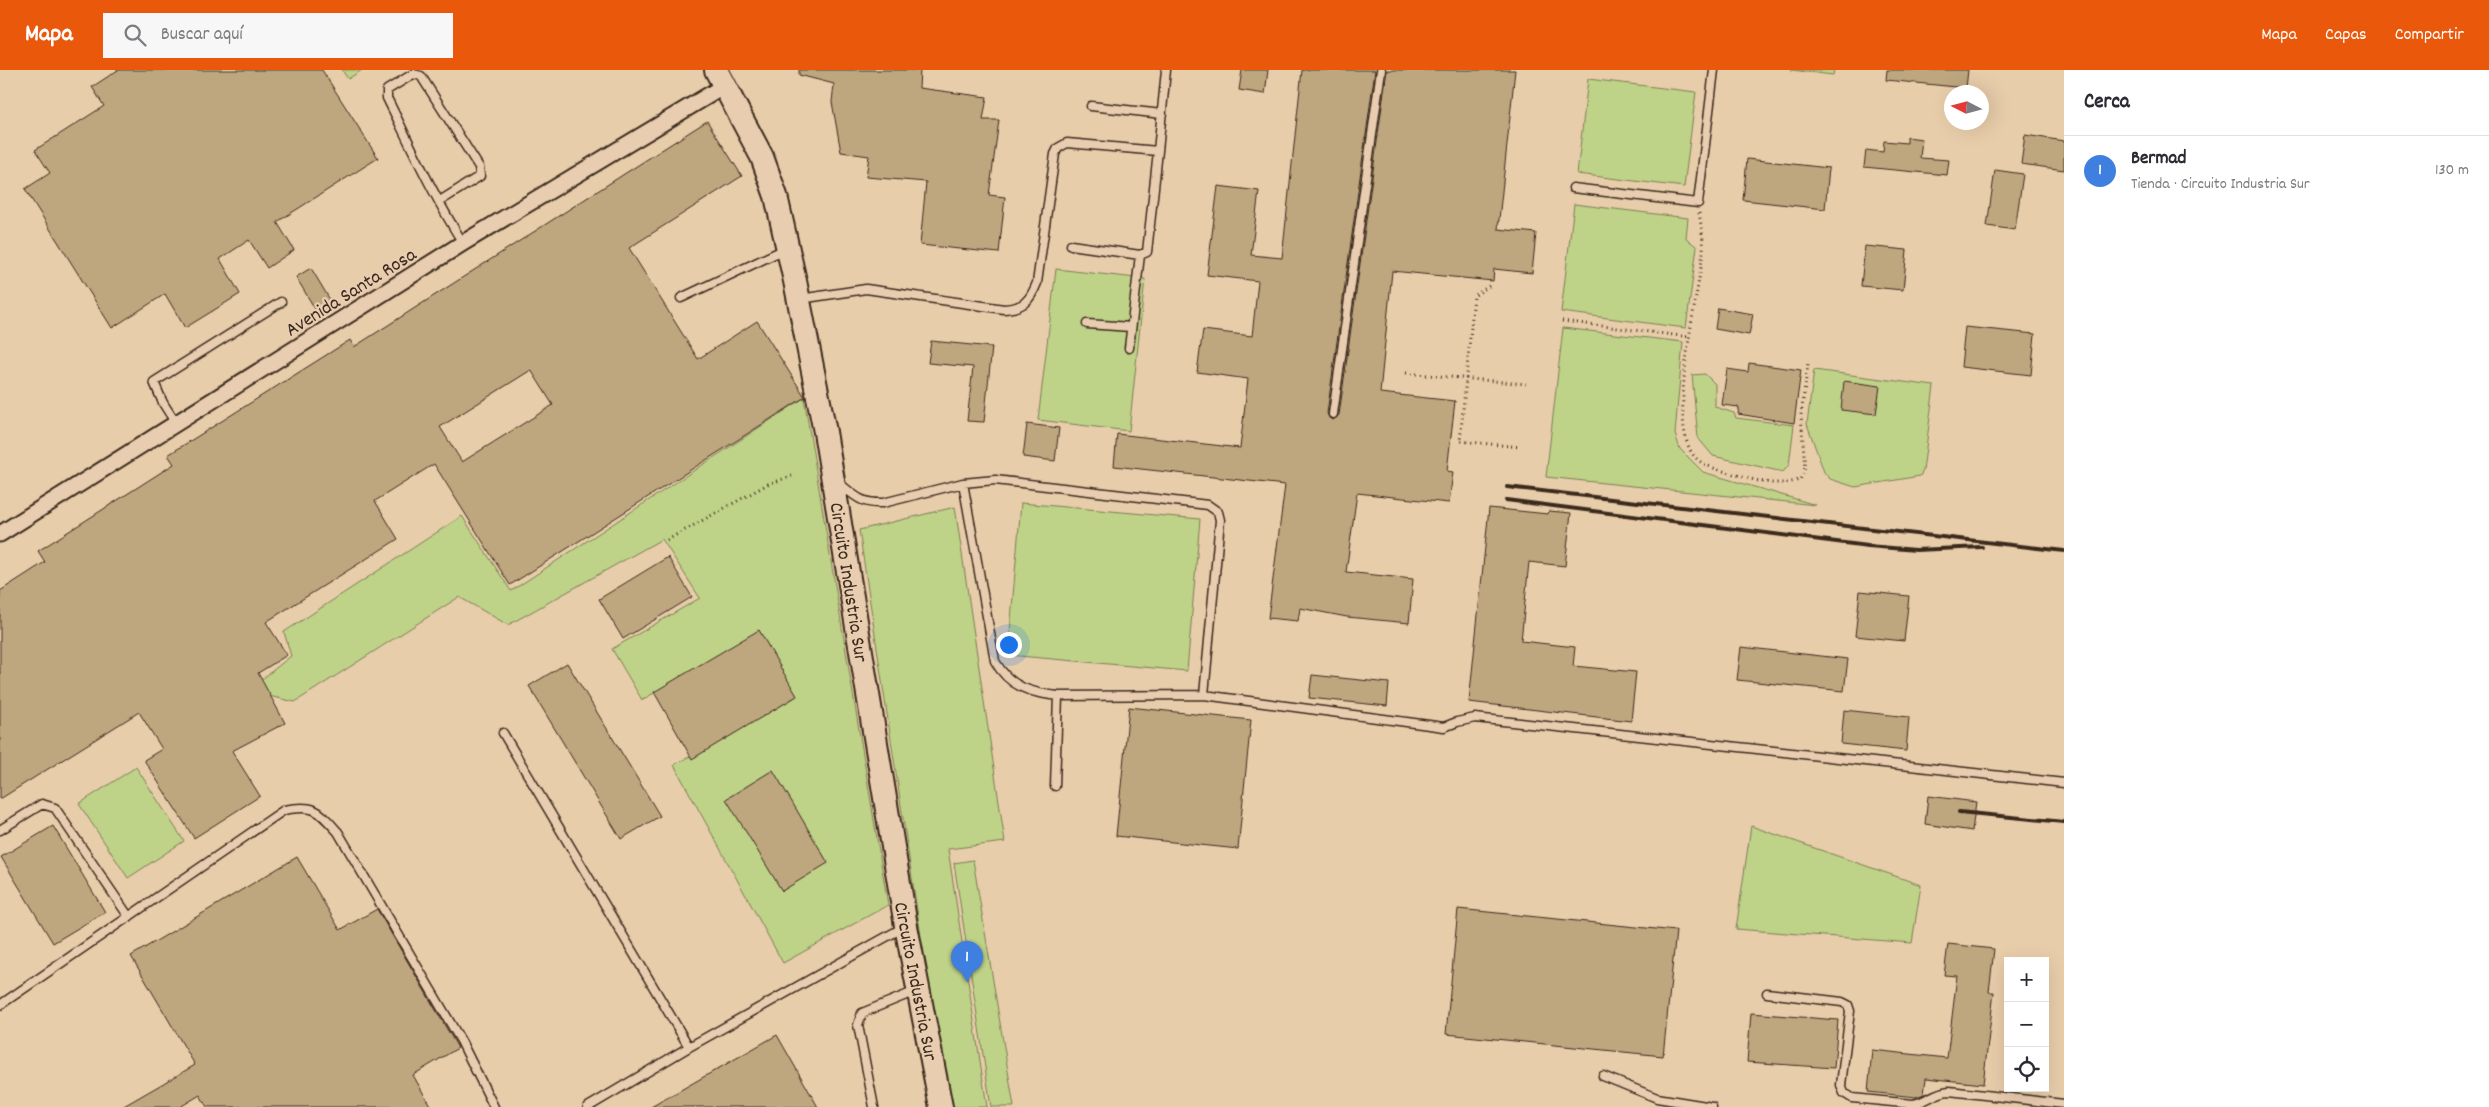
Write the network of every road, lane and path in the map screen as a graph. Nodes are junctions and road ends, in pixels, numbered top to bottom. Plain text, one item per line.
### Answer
1 (1166, 70) edge
2 (1381, 70) edge
3 (1714, 70) edge
4 (720, 78) edge
5 (1091, 106) dead end
6 (1162, 114) junction
7 (1158, 150) junction
8 (1573, 188) dead end
9 (440, 201) junction
10 (1698, 203) junction
11 (462, 243) junction
12 (1071, 245) dead end
13 (787, 248) junction
14 (1140, 255) junction
15 (1489, 286) dead end
16 (681, 298) dead end
17 (799, 299) junction
18 (281, 302) dead end
19 (1562, 321) dead end
20 (1087, 324) dead end
21 (1131, 327) junction
22 (1690, 337) junction
23 (1130, 348) dead end
24 (1808, 364) dead end
25 (1406, 373) dead end
26 (1466, 379) junction
27 (1526, 384) dead end
28 (1333, 414) dead end
29 (177, 425) junction
30 (1520, 447) dead end
31 (792, 476) dead end
32 (832, 477) junction
33 (963, 484) junction
34 (0, 534) edge
35 (667, 540) dead end
36 (1204, 695) junction
37 (1058, 696) junction
38 (502, 733) dead end
39 (2064, 783) edge
40 (1055, 786) dead end
41 (0, 830) edge
42 (128, 917) junction
43 (906, 926) junction
44 (918, 990) junction
45 (1767, 993) dead end
46 (0, 1005) edge
47 (689, 1047) junction
48 (1604, 1076) dead end
49 (2064, 1104) edge
50 (494, 1107) edge
51 (588, 1107) edge
52 (874, 1107) edge
53 (941, 1107) edge
54 (1712, 1107) edge

1 - 6 lane
2 - 28 lane
3 - 10 lane
4 - 11 street, Avenida Santa Rosa
4 - 13 main road, Circuito Industria Sur
5 - 6 lane
6 - 7 lane
7 - 14 lane
7 - 17 lane
8 - 10 lane
9 - 9 lane
9 - 11 lane
10 - 22 path
11 - 29 street, Avenida Santa Rosa
12 - 14 lane
13 - 16 lane
13 - 17 main road, Circuito Industria Sur
14 - 21 lane
15 - 26 path
17 - 32 main road, Circuito Industria Sur
18 - 29 lane
19 - 22 path
20 - 21 lane
21 - 23 lane
22 - 24 path
25 - 26 path
26 - 27 path
26 - 30 path
29 - 34 street, Avenida Santa Rosa
31 - 35 path
32 - 33 lane
32 - 43 main road, Circuito Industria Sur
33 - 36 lane
33 - 37 lane
36 - 37 lane
36 - 39 lane
37 - 40 lane
38 - 47 lane
41 - 42 lane
42 - 46 lane
42 - 50 lane
43 - 44 main road, Circuito Industria Sur
43 - 47 lane
44 - 52 lane
44 - 53 main road, Circuito Industria Sur
45 - 49 lane
47 - 51 lane
48 - 54 lane

